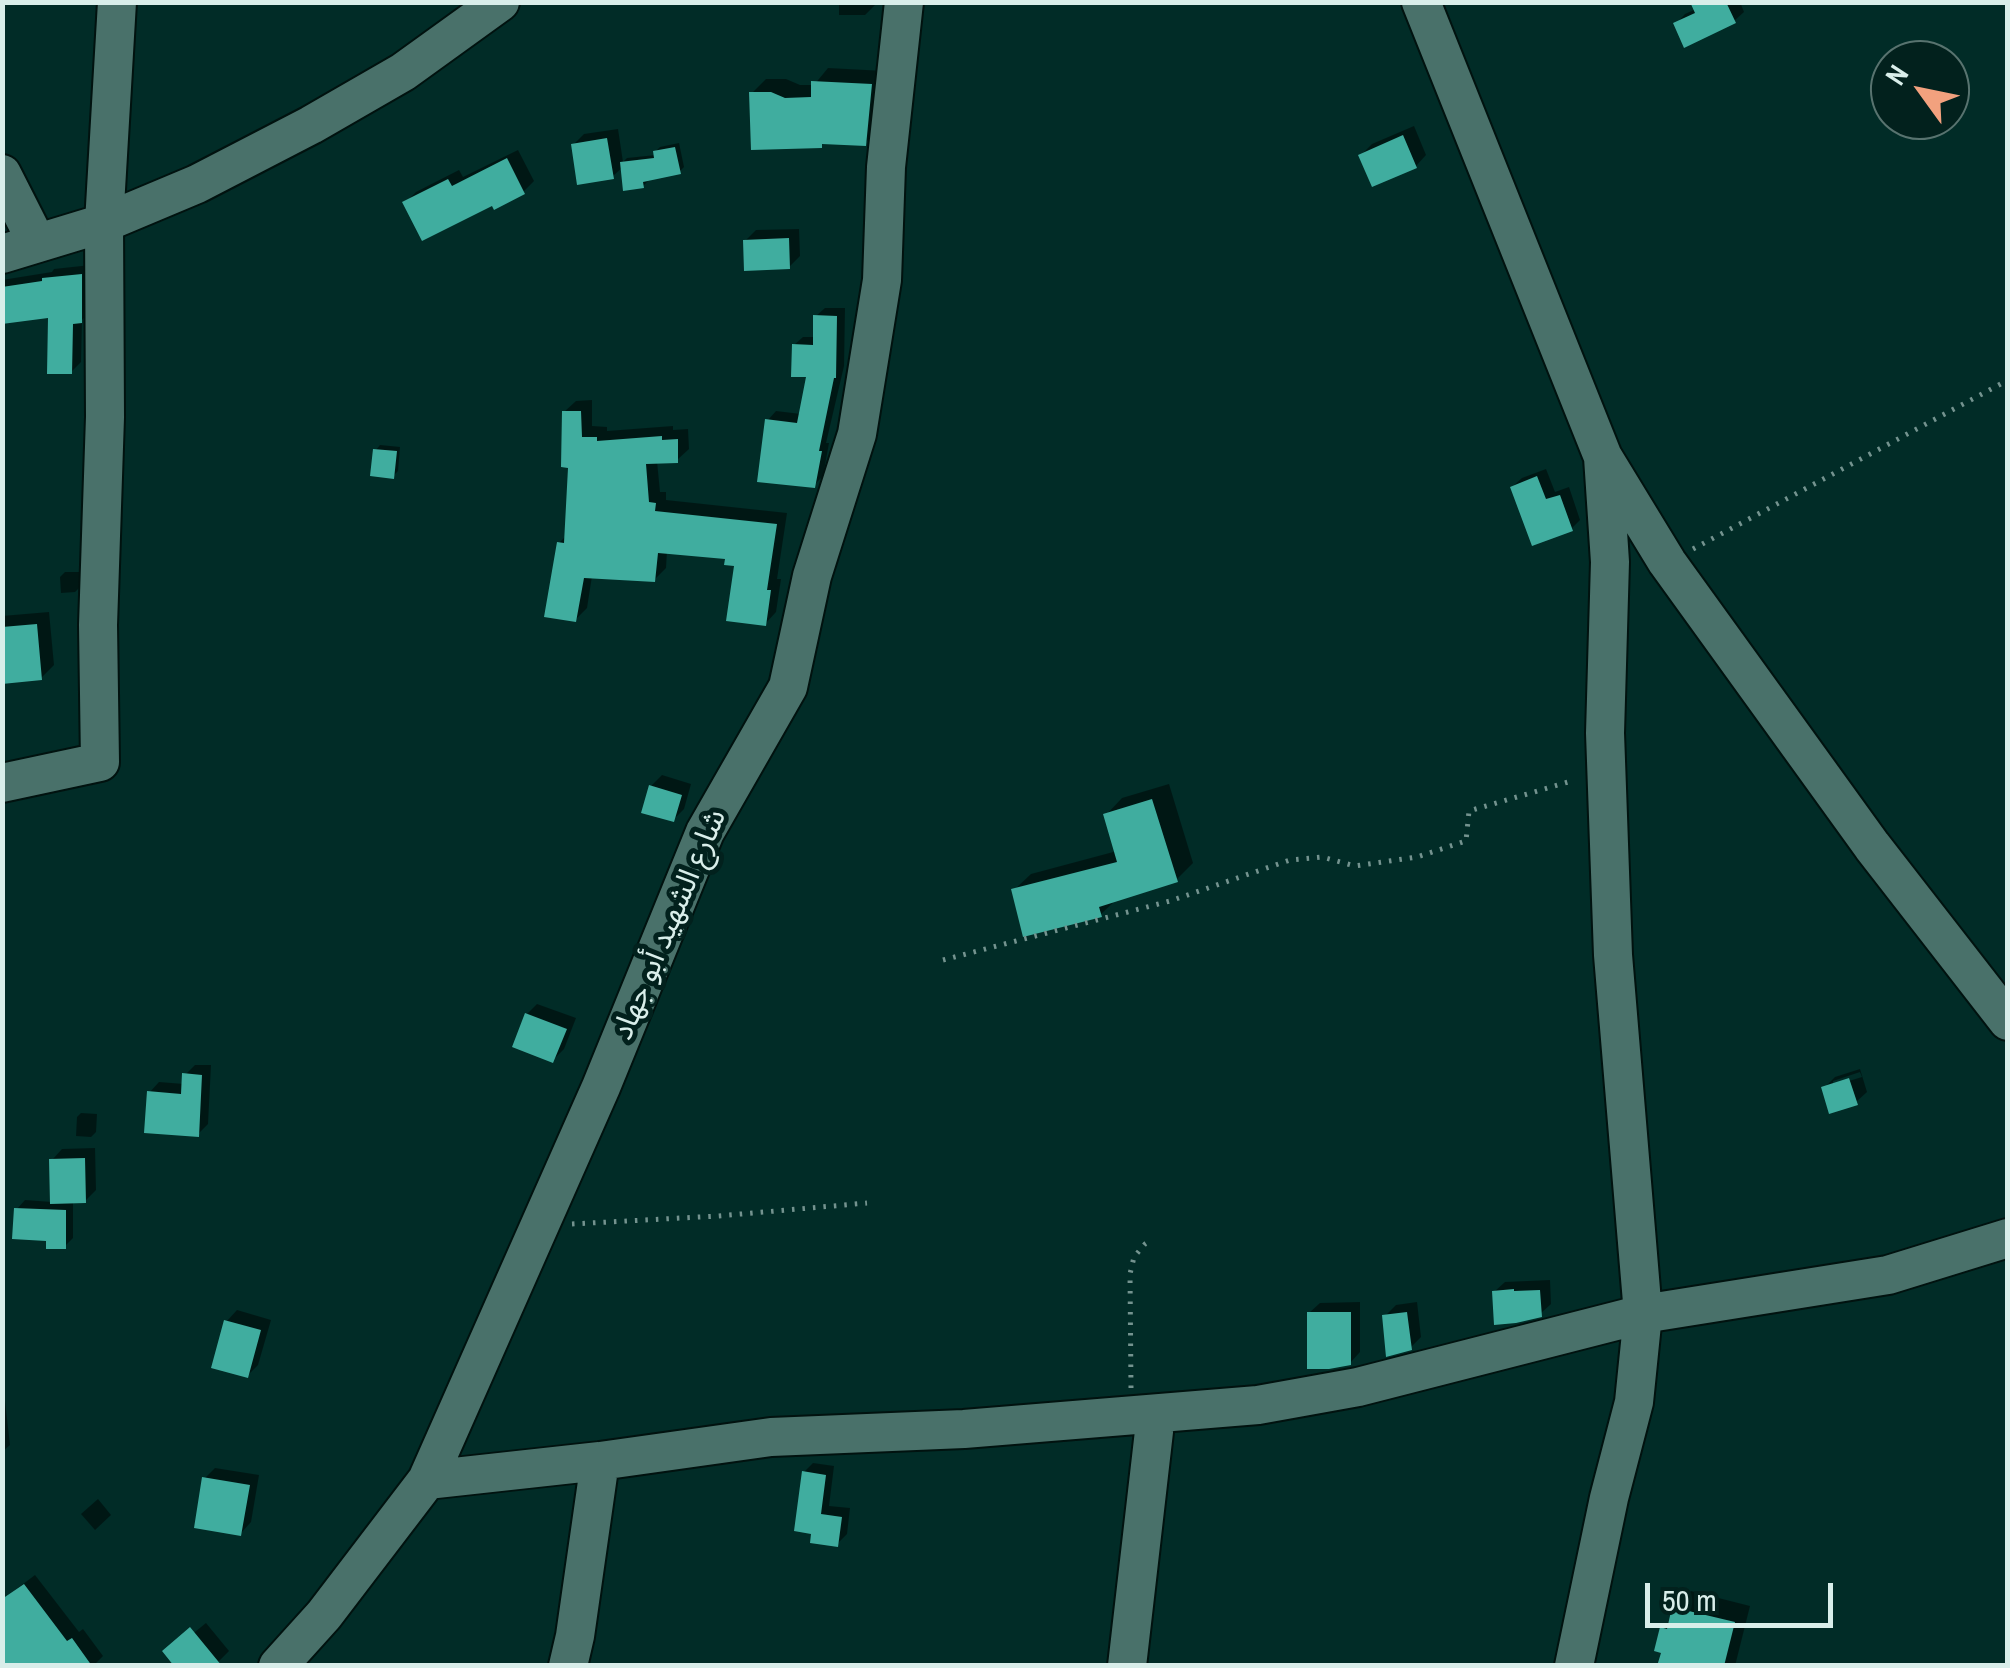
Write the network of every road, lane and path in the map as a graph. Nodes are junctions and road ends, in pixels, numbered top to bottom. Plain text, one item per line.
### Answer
1 (117, 2) edge
2 (500, 2) edge
3 (904, 2) edge
4 (1421, 2) edge
5 (2, 174) edge
6 (104, 223) junction
7 (20, 249) edge
8 (2008, 380) edge
9 (1603, 457) junction
10 (1667, 562) junction
11 (1606, 770) junction
12 (2, 783) edge
13 (944, 960) dead end
14 (2008, 1021) edge
15 (867, 1203) dead end
16 (539, 1225) junction
17 (2008, 1238) edge
18 (1151, 1240) dead end
19 (1643, 1314) junction
20 (1143, 1415) junction
21 (600, 1461) junction
22 (427, 1480) junction
23 (324, 1615) junction
24 (278, 1666) edge
25 (309, 1666) edge
26 (568, 1666) edge
27 (1127, 1666) edge
28 (1574, 1666) edge

1 - 6 street
2 - 6 street
3 - 16 street, شارع الشهيد أبو جهاد
4 - 9 street
5 - 7 street
6 - 7 street
6 - 12 street
8 - 10 path
9 - 10 street
9 - 11 street
10 - 14 street
11 - 13 path
11 - 19 street
15 - 16 path
16 - 22 street, شارع الشهيد أبو جهاد
17 - 19 street
18 - 20 path
19 - 20 street
19 - 28 street
20 - 21 street
20 - 27 street
21 - 22 street
21 - 26 street
22 - 23 street, شارع الشهيد أبو جهاد
23 - 24 street, شارع الشهيد أبو جهاد
23 - 25 street

